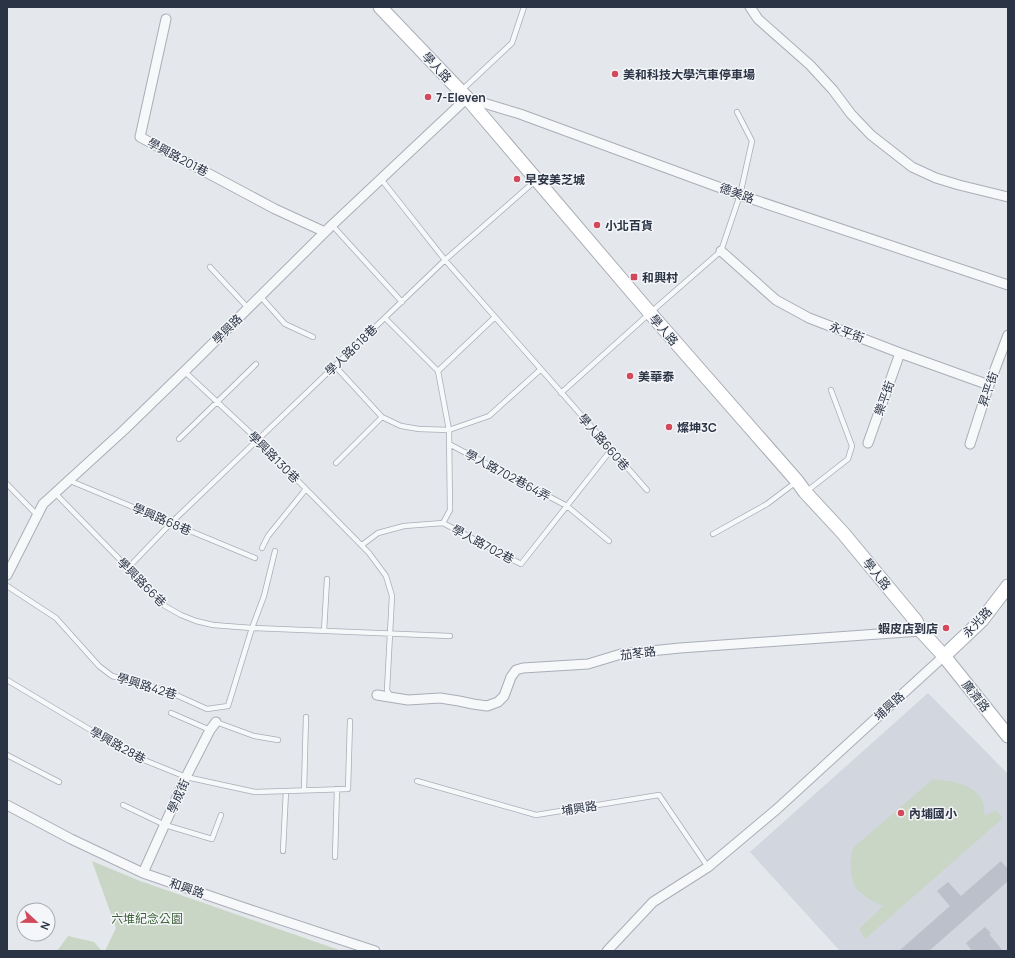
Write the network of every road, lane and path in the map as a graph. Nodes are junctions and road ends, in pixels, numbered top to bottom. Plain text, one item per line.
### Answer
1 (380, 7) edge
2 (524, 7) edge
3 (750, 7) edge
4 (166, 19) dead end
5 (464, 95) junction
6 (737, 112) dead end
7 (381, 179) junction
8 (536, 180) junction
9 (740, 195) junction
10 (1008, 197) edge
11 (332, 225) junction
12 (325, 232) junction
13 (721, 251) junction
14 (445, 260) junction
15 (210, 267) dead end
16 (1008, 285) edge
17 (260, 296) junction
18 (402, 302) junction
19 (248, 308) junction
20 (650, 313) junction
21 (495, 317) junction
22 (385, 318) junction
23 (1008, 335) edge
24 (313, 337) dead end
25 (900, 353) junction
26 (256, 364) dead end
27 (335, 366) junction
28 (540, 370) junction
29 (184, 371) junction
30 (438, 371) junction
31 (989, 385) junction
32 (830, 390) dead end
33 (561, 393) junction
34 (217, 402) junction
35 (382, 417) junction
36 (449, 430) junction
37 (179, 439) dead end
38 (258, 440) junction
39 (449, 444) junction
40 (868, 444) dead end
41 (970, 444) dead end
42 (611, 450) junction
43 (336, 463) dead end
44 (68, 480) junction
45 (797, 481) junction
46 (7, 484) edge
47 (306, 489) junction
48 (647, 490) dead end
49 (805, 492) junction
50 (55, 493) junction
51 (567, 506) junction
52 (38, 515) junction
53 (171, 523) junction
54 (443, 523) junction
55 (713, 534) dead end
56 (609, 542) dead end
57 (362, 546) junction
58 (262, 548) dead end
59 (275, 551) dead end
60 (255, 558) dead end
61 (128, 568) junction
62 (7, 575) edge
63 (327, 579) dead end
64 (7, 586) edge
65 (1008, 586) edge
66 (252, 628) junction
67 (324, 631) junction
68 (921, 631) junction
69 (390, 634) junction
70 (450, 636) dead end
71 (944, 656) junction
72 (7, 680) edge
73 (377, 695) dead end
74 (391, 697) junction
75 (171, 713) dead end
76 (306, 717) dead end
77 (350, 721) dead end
78 (216, 722) joint
79 (210, 730) junction
80 (1008, 736) edge
81 (278, 740) dead end
82 (7, 755) edge
83 (186, 777) junction
84 (417, 781) dead end
85 (59, 782) dead end
86 (337, 789) junction
87 (304, 790) junction
88 (286, 791) junction
89 (7, 805) edge
90 (123, 805) dead end
91 (221, 815) dead end
92 (165, 825) junction
93 (283, 852) dead end
94 (335, 857) dead end
95 (708, 867) junction
96 (143, 873) junction
97 (375, 951) edge
98 (607, 951) edge

1 - 5 main road, 學人路
2 - 5 lane
3 - 10 street
4 - 12 street, 學興路201巷
5 - 7 street, 學興路
5 - 8 main road, 學人路
5 - 9 street, 德美路
6 - 9 lane
7 - 11 street, 學興路
7 - 14 lane
8 - 14 lane, 學人路618巷
8 - 20 main road, 學人路
9 - 13 lane
9 - 16 street, 德美路
11 - 12 street, 學興路
11 - 18 lane
12 - 17 street, 學興路
13 - 20 lane
13 - 25 street, 永平街
14 - 18 lane, 學人路618巷
14 - 21 lane, 學人路660巷
15 - 19 lane
17 - 19 street, 學興路
17 - 24 lane
18 - 22 lane, 學人路618巷
19 - 29 street, 學興路
20 - 33 lane
20 - 45 main road, 學人路
21 - 28 lane, 學人路660巷
21 - 30 lane
22 - 27 lane, 學人路618巷
22 - 30 lane
23 - 31 street, 昇平街
25 - 31 street, 永平街
25 - 40 street, 樂平街
26 - 34 lane
27 - 35 lane
27 - 38 lane, 學人路618巷
28 - 33 lane, 學人路660巷
28 - 36 lane
29 - 34 lane, 學興路130巷
29 - 44 street, 學興路
30 - 36 lane
31 - 41 street, 昇平街
32 - 49 lane
33 - 42 lane, 學人路660巷
34 - 37 lane
34 - 38 lane, 學興路130巷
35 - 36 lane
35 - 43 lane
36 - 39 lane
38 - 47 lane, 學興路130巷
38 - 53 lane, 學人路618巷
39 - 51 lane, 學人路702巷64弄
39 - 54 lane
42 - 48 lane, 學人路660巷
42 - 51 lane, 學人路702巷
44 - 50 street, 學興路
44 - 53 lane, 學興路68巷
45 - 49 main road, 學人路
45 - 55 lane
46 - 52 lane
47 - 57 lane, 學興路130巷
47 - 58 lane
49 - 68 main road, 學人路
50 - 52 street, 學興路
50 - 61 lane, 學興路66巷
51 - 54 lane, 學人路702巷
51 - 56 lane
52 - 62 street, 學興路
53 - 60 lane, 學興路68巷
53 - 61 lane, 學人路618巷
54 - 57 lane
57 - 69 lane, 學興路130巷
59 - 66 lane, 學興路42巷
61 - 66 lane, 學興路66巷
63 - 67 lane
64 - 66 lane, 學興路42巷
65 - 71 main road, 永光路
66 - 67 lane, 學興路66巷
67 - 69 lane, 學興路66巷
68 - 71 main road, 學人路
68 - 74 street, 茄苳路
69 - 70 lane, 學興路66巷
69 - 74 lane, 學興路130巷
71 - 80 main road, 廣濟路
71 - 95 street, 埔興路
72 - 83 lane, 學興路28巷
73 - 74 street, 茄苳路
75 - 79 lane
76 - 87 lane
77 - 86 lane
78 - 79 street, 學成街
78 - 81 lane
79 - 83 street, 學成街
82 - 85 lane
83 - 88 lane, 學興路28巷
83 - 92 street, 學成街
84 - 95 lane, 埔興路
86 - 87 lane, 學興路28巷
86 - 94 lane
87 - 88 lane, 學興路28巷
88 - 93 lane
89 - 96 street, 和興路
90 - 92 lane
91 - 92 lane
92 - 96 street, 學成街
95 - 98 street, 埔興路
96 - 97 street, 和興路

